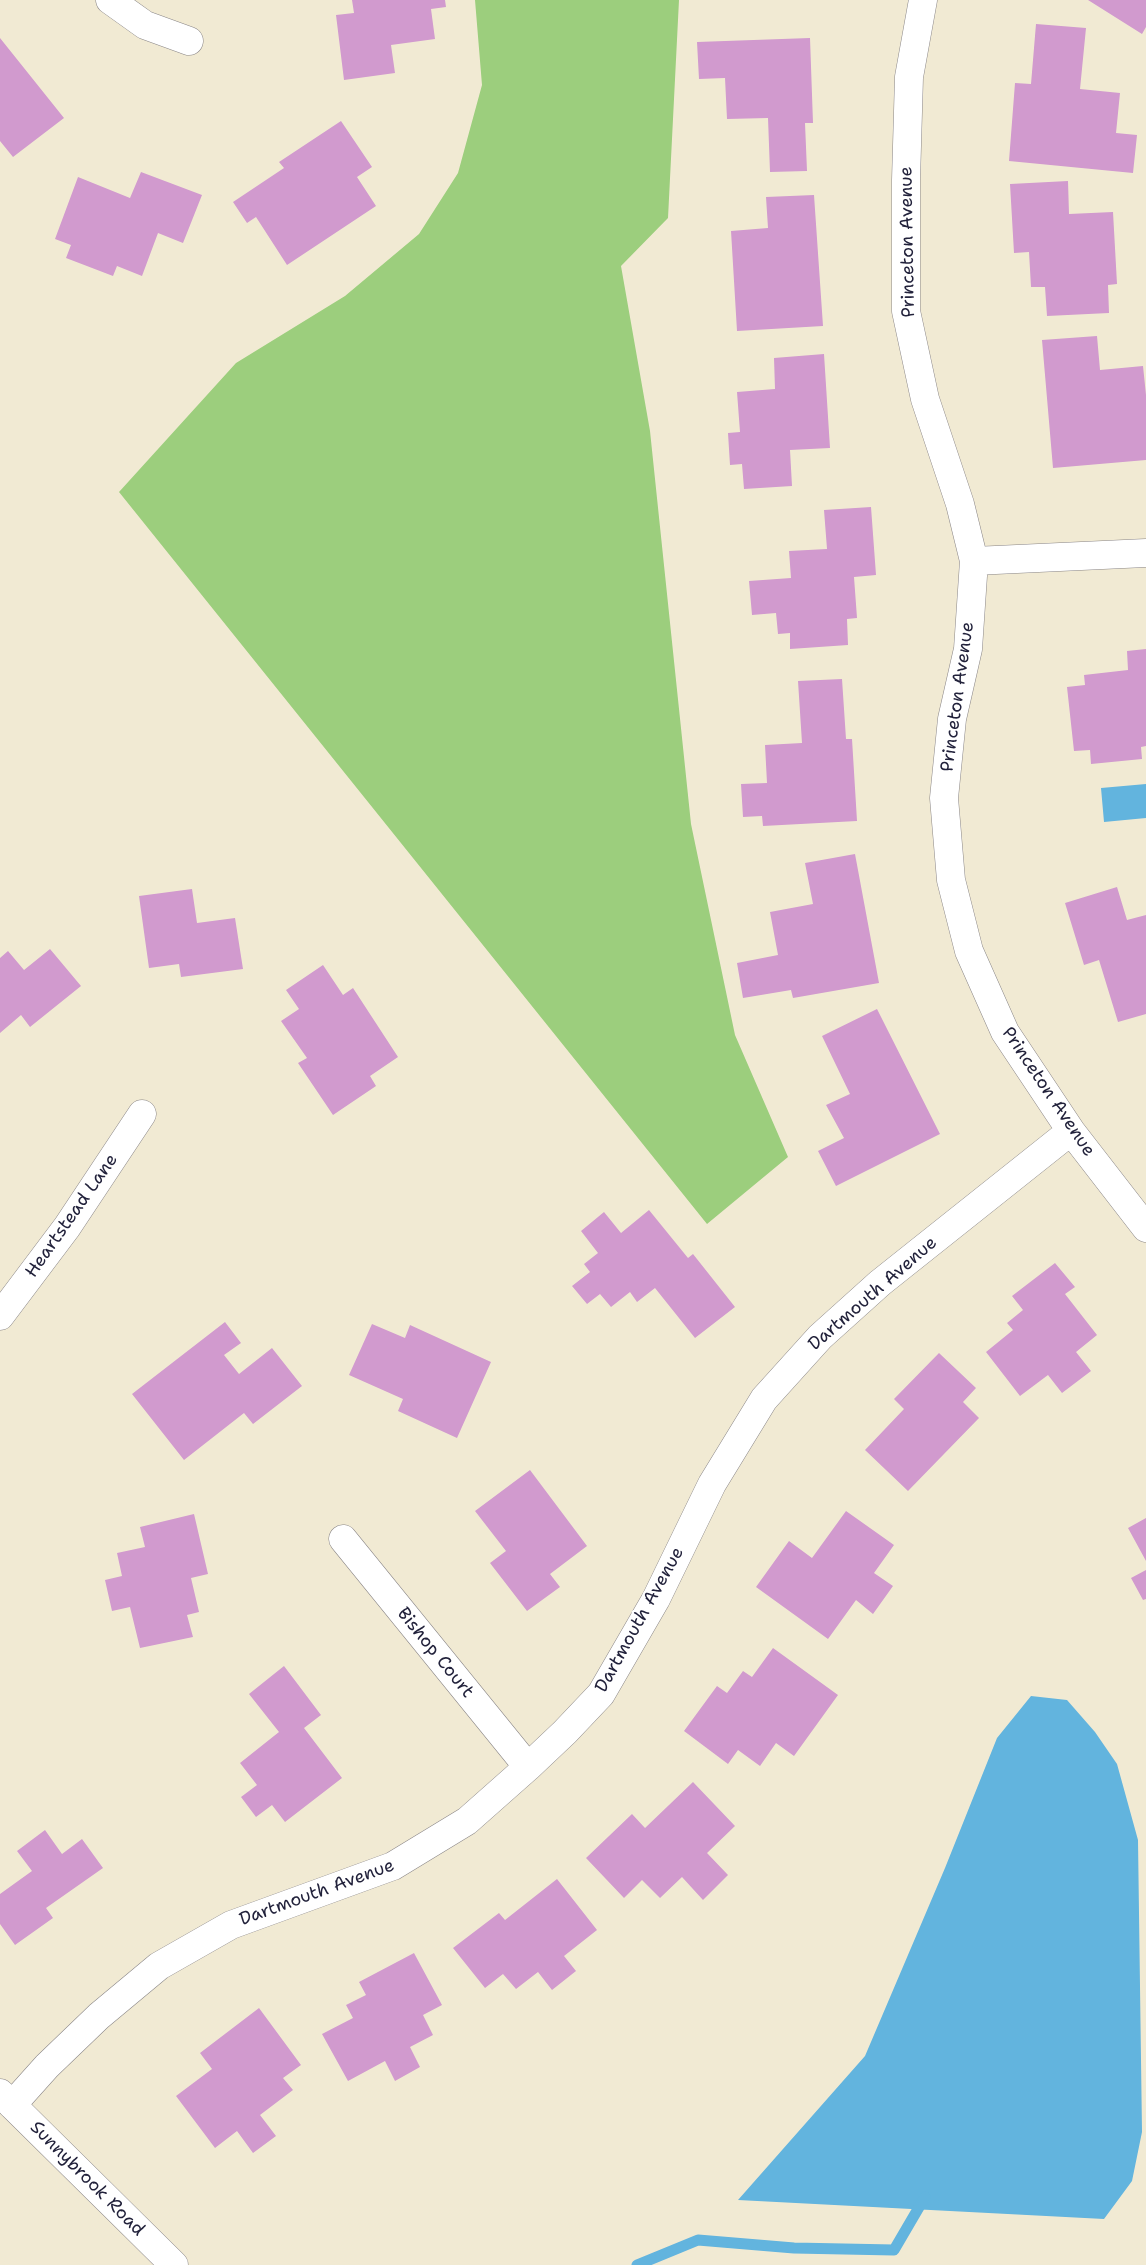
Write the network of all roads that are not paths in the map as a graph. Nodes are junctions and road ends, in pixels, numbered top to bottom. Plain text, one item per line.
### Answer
1 (110, 0) edge
2 (923, 0) edge
3 (189, 41) dead end
4 (1146, 553) edge
5 (974, 561) junction
6 (142, 1114) dead end
7 (1071, 1130) junction
8 (1146, 1228) edge
9 (0, 1316) edge
10 (343, 1539) dead end
11 (528, 1767) junction
12 (6, 2099) edge
13 (174, 2265) edge

1 - 3 street
2 - 5 street, Princeton Avenue
4 - 5 street
5 - 7 street, Princeton Avenue
6 - 9 street, Heartstead Lane
7 - 8 street, Princeton Avenue
7 - 11 street, Dartmouth Avenue
10 - 11 street, Bishop Court
11 - 12 street, Dartmouth Avenue
12 - 13 street, Sunnybrook Road

